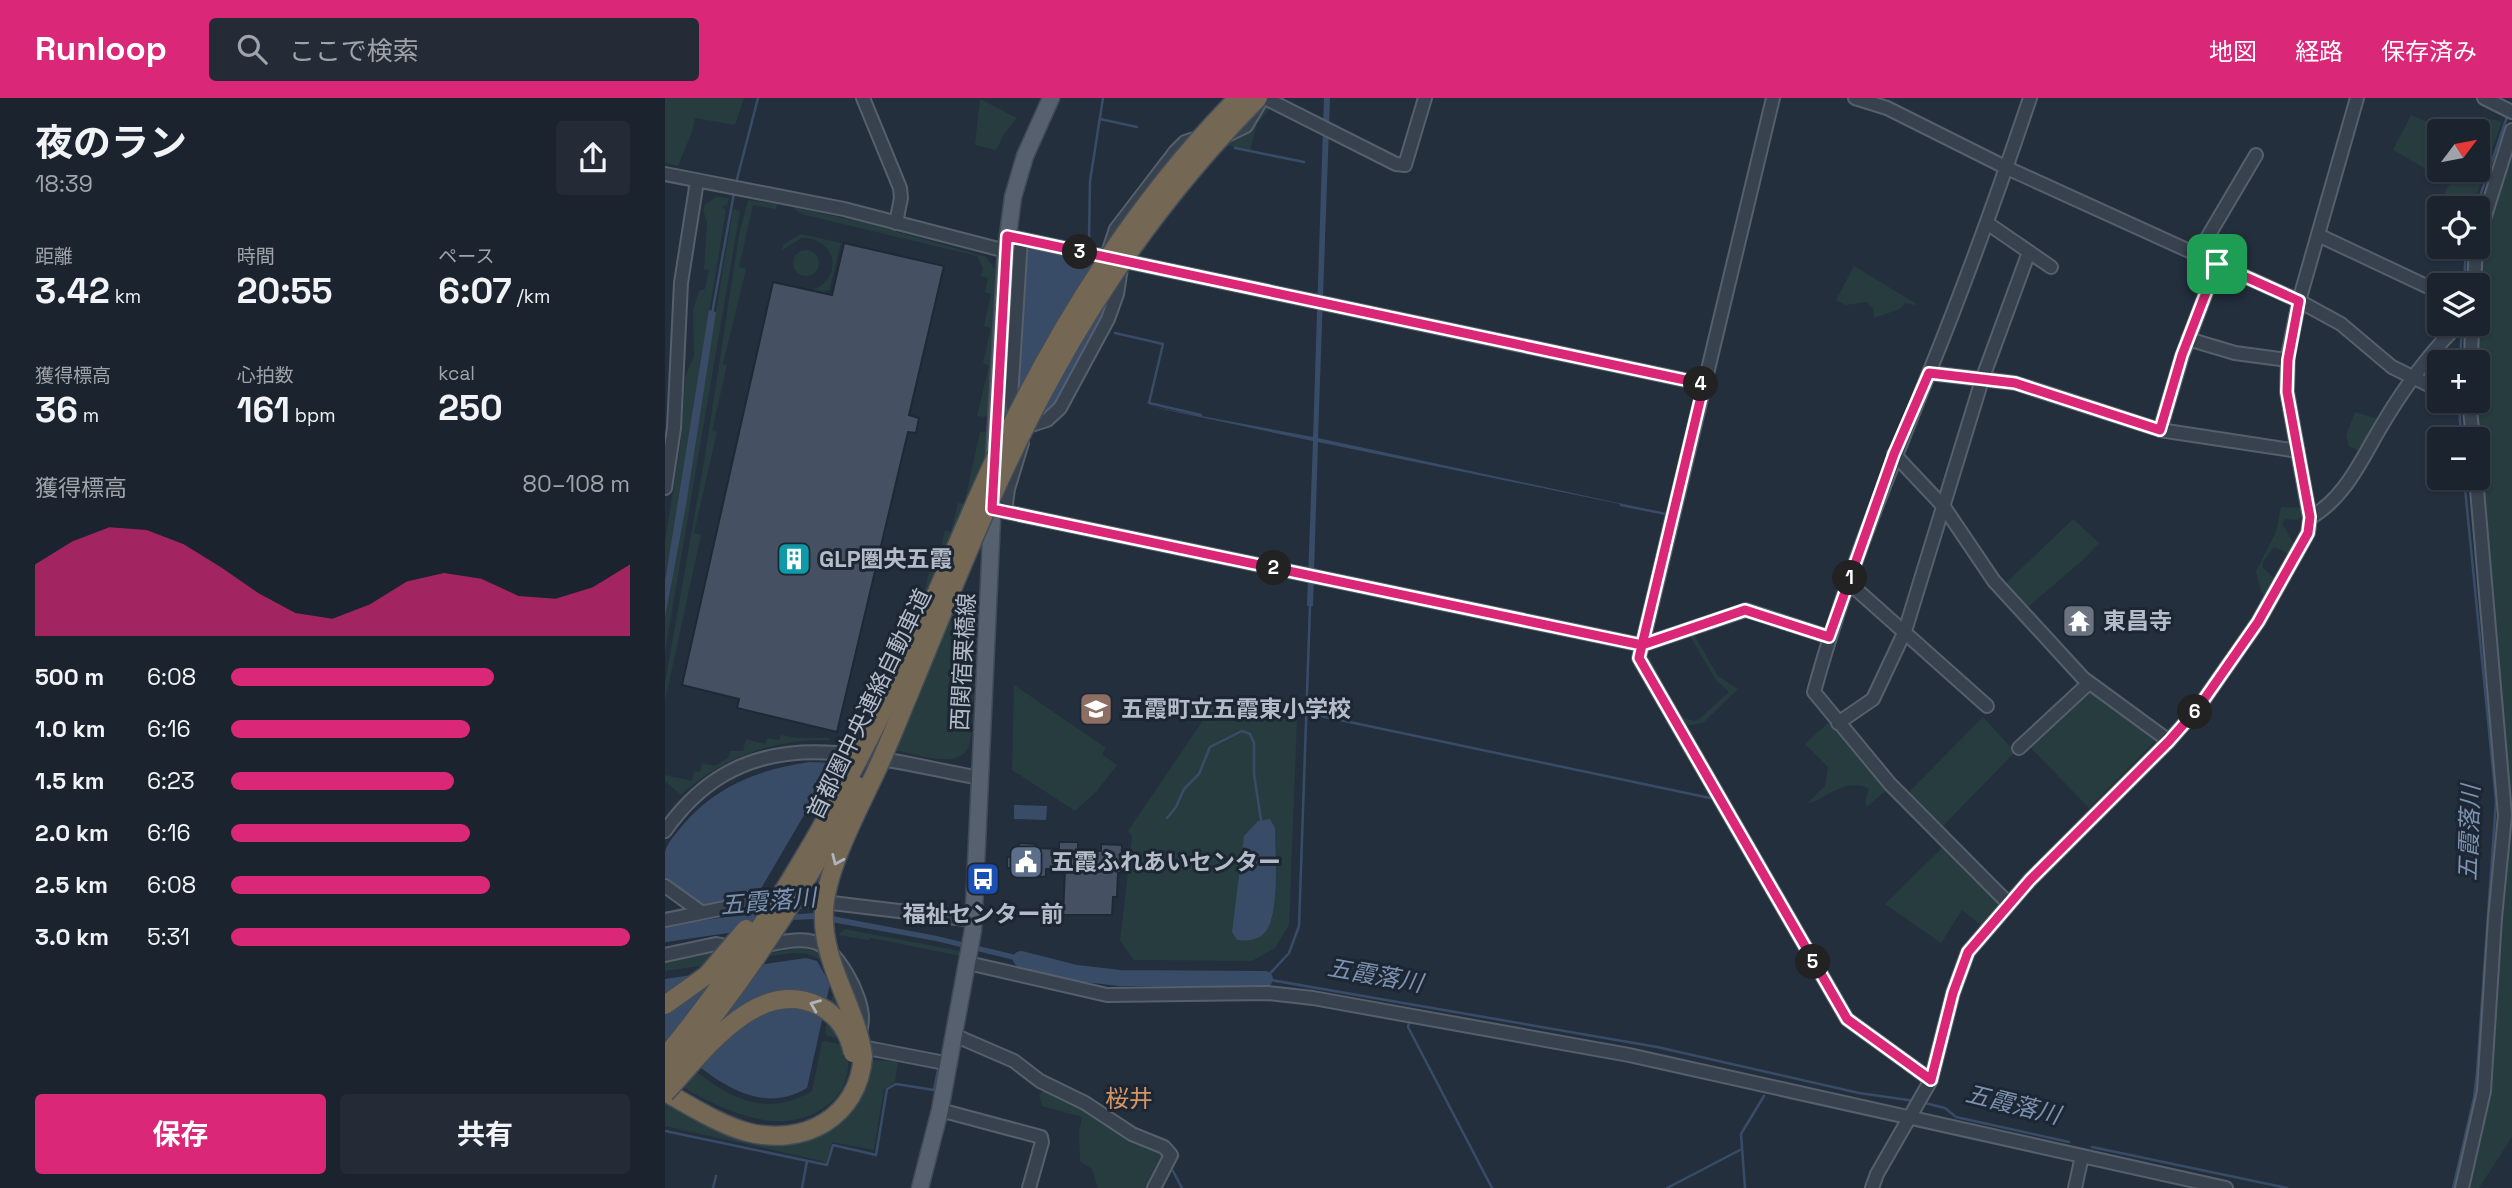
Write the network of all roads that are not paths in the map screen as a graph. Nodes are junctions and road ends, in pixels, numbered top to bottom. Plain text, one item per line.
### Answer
1 (863, 98) edge
2 (1051, 98) edge
3 (1238, 98) edge
4 (1262, 98) edge
5 (1425, 98) edge
6 (1773, 98) edge
7 (1855, 98) edge
8 (2030, 98) edge
9 (2357, 98) edge
10 (2485, 98) edge
11 (2509, 110) edge
12 (2512, 130) edge
13 (2256, 155) dead end
14 (2007, 168) junction
15 (665, 174) edge
16 (697, 181) junction
17 (2490, 200) edge
18 (896, 223) junction
19 (1987, 223) junction
20 (2318, 235) junction
21 (1011, 242) junction
22 (2029, 252) junction
23 (2197, 255) junction
24 (1107, 257) junction
25 (1122, 260) junction
26 (2217, 264) junction
27 (2051, 267) dead end
28 (2427, 286) edge
29 (2299, 301) junction
30 (2448, 336) edge
31 (2187, 339) junction
32 (2288, 360) junction
33 (1929, 373) junction
34 (2413, 377) junction
35 (1982, 380) junction
36 (1704, 384) junction
37 (2427, 384) edge
38 (1020, 429) junction
39 (2160, 430) junction
40 (2298, 451) junction
41 (1894, 454) junction
42 (665, 488) edge
43 (2477, 490) edge
44 (1944, 507) junction
45 (999, 510) junction
46 (2310, 517) junction
47 (1848, 582) junction
48 (1905, 631) junction
49 (1829, 637) junction
50 (930, 639) junction
51 (1642, 645) junction
52 (2089, 683) junction
53 (1987, 706) dead end
54 (1838, 723) junction
55 (2169, 741) junction
56 (2019, 748) dead end
57 (980, 778) junction
58 (823, 823) junction
59 (665, 831) edge
60 (665, 886) edge
61 (2009, 904) junction
62 (701, 912) junction
63 (665, 920) edge
64 (974, 920) junction
65 (665, 955) edge
66 (969, 960) junction
67 (665, 1005) edge
68 (954, 1035) junction
69 (859, 1056) junction
70 (665, 1057) edge
71 (950, 1064) junction
72 (665, 1076) edge
73 (665, 1083) edge
74 (1928, 1086) junction
75 (665, 1092) edge
76 (940, 1110) junction
77 (1912, 1115) junction
78 (2082, 1156) junction
79 (920, 1188) edge
80 (1029, 1188) edge
81 (1154, 1188) edge
82 (1872, 1188) edge
83 (2075, 1188) edge
84 (2226, 1188) edge
85 (2462, 1188) edge

1 - 18 street
2 - 21 main road, 西関宿栗橋線
3 - 58 highway, 首都圏中央連絡自動車道, bridge
4 - 5 street
4 - 24 street
4 - 50 highway, 首都圏中央連絡自動車道, bridge
6 - 36 street
7 - 14 street
8 - 14 street
9 - 20 street
10 - 11 street
12 - 17 street
13 - 23 street
14 - 19 street
14 - 23 street
15 - 16 street
16 - 18 street
16 - 42 street
18 - 21 street
19 - 22 street
19 - 33 street
20 - 28 street
20 - 29 street
21 - 24 street
21 - 38 street
21 - 45 main road, 西関宿栗橋線
22 - 27 street
22 - 35 street
23 - 26 street
24 - 25 street
25 - 36 street
25 - 38 street
26 - 29 street
26 - 31 street
29 - 32 street
29 - 34 street
30 - 34 street
31 - 32 street
31 - 39 street
32 - 40 street
33 - 35 street
33 - 41 street
34 - 37 street
34 - 46 street
35 - 39 street
35 - 44 street
36 - 51 street
38 - 45 street
39 - 40 street
40 - 46 street
41 - 44 street
41 - 47 street
43 - 85 street
44 - 48 street
44 - 52 street
45 - 51 street
45 - 57 main road, 西関宿栗橋線
46 - 55 street
47 - 48 street
47 - 49 street
48 - 53 street
48 - 54 street
49 - 51 street
49 - 54 street
50 -> 69 highway, bridge
50 - 72 highway, 首都圏中央連絡自動車道, bridge
51 - 74 street
52 - 55 street
52 - 56 street
54 - 61 street
55 - 61 street
57 - 59 street
57 - 64 main road, 西関宿栗橋線
58 - 67 highway, bridge
58 - 70 highway, 首都圏中央連絡自動車道, bridge
60 - 62 street
61 - 74 street
62 - 63 street
62 - 64 street
64 - 66 main road, 西関宿栗橋線
65 - 71 street
66 - 68 main road, 西関宿栗橋線
66 - 77 street
68 - 71 main road, 西関宿栗橋線
68 - 81 street
69 - 73 highway
69 - 75 highway
69 -> 75 highway, bridge
71 - 76 main road, 西関宿栗橋線
74 - 77 street
76 - 79 main road, 西関宿栗橋線
76 - 80 street
77 - 78 street
77 - 82 street
78 - 83 street
78 - 84 street

